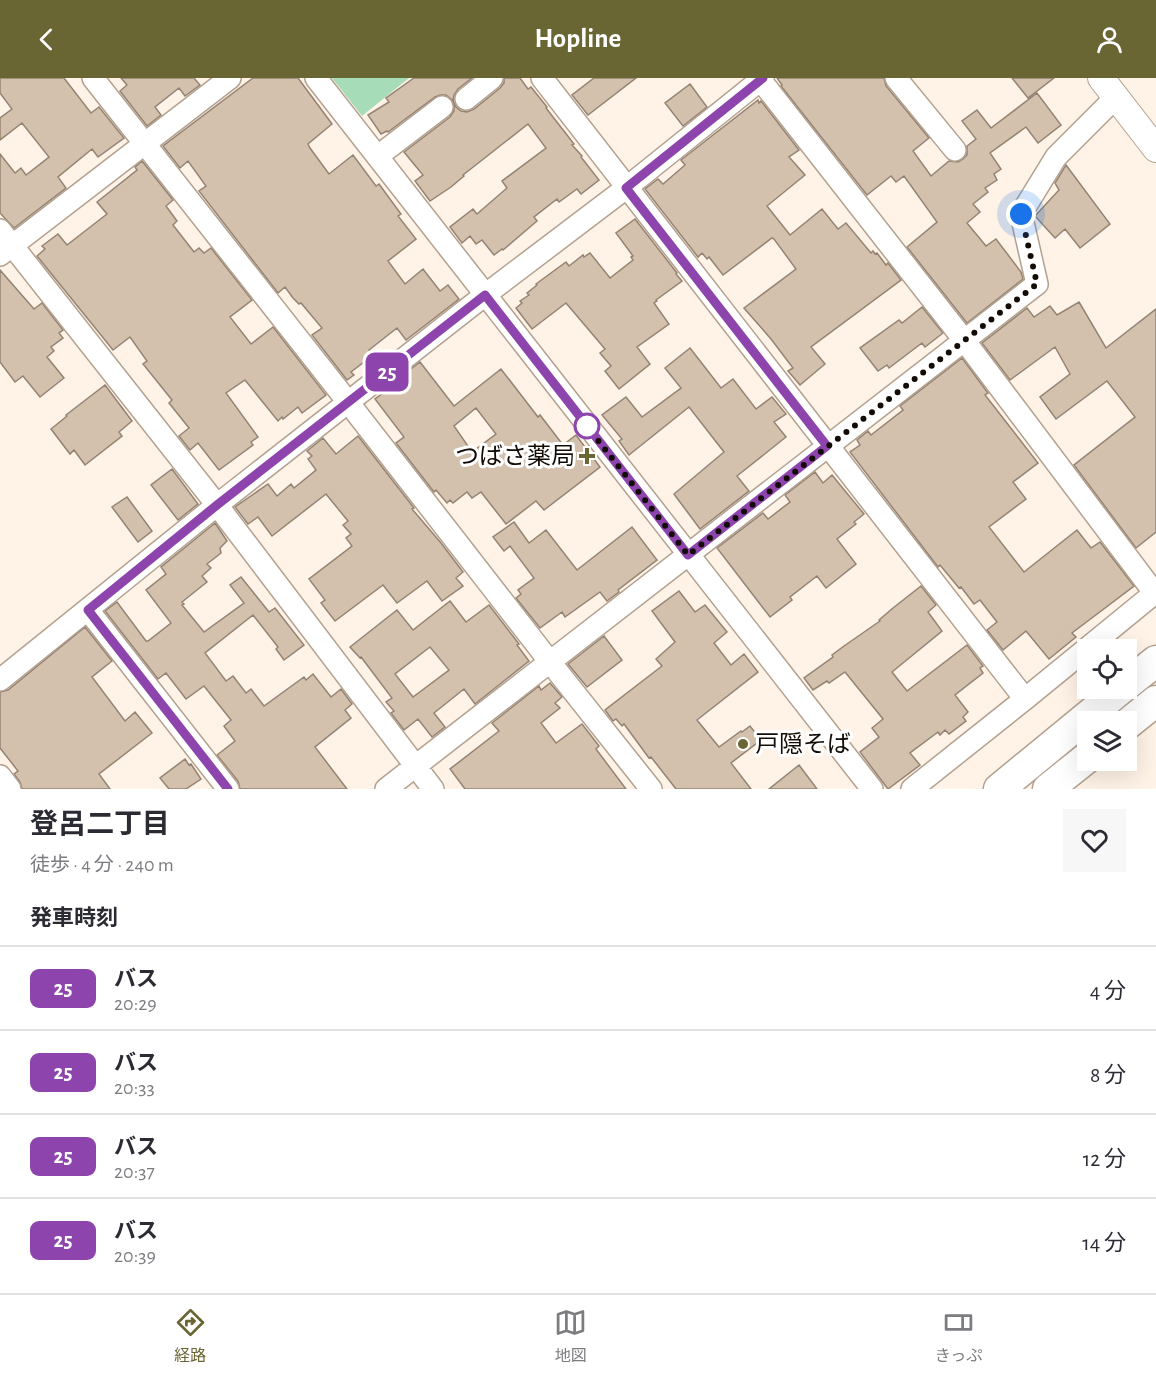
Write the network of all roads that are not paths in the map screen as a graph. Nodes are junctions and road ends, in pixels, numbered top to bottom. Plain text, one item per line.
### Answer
1 (93, 78) edge
2 (230, 78) edge
3 (316, 78) edge
4 (492, 78) edge
5 (542, 78) edge
6 (896, 78) edge
7 (761, 79) edge
8 (1108, 87) edge
9 (466, 99) dead end
10 (442, 107) dead end
11 (143, 143) junction
12 (1156, 149) edge
13 (955, 150) dead end
14 (378, 156) junction
15 (626, 188) junction
16 (4, 243) edge
17 (485, 295) junction
18 (964, 340) junction
19 (348, 402) junction
20 (827, 446) junction
21 (217, 505) junction
22 (688, 555) junction
23 (1156, 594) edge
24 (88, 610) junction
25 (1156, 661) edge
26 (550, 662) junction
27 (1137, 676) edge
28 (0, 680) edge
29 (1025, 699) junction
30 (1109, 699) edge
31 (1156, 701) edge
32 (1137, 716) edge
33 (416, 766) junction
34 (1077, 766) edge
35 (0, 776) edge
36 (10, 789) edge
37 (228, 789) edge
38 (386, 789) edge
39 (433, 789) edge
40 (651, 789) edge
41 (872, 789) edge
42 (912, 789) edge
43 (999, 789) edge
44 (1048, 789) edge

1 - 11 street
2 - 11 street
3 - 14 street
4 - 9 street
5 - 15 street
6 - 13 street
7 - 15 street
7 - 18 street
8 - 12 main road
8 - 18 street
10 - 14 street
11 - 16 street
11 - 19 street
14 - 17 street
15 - 17 street
15 - 20 street
16 - 21 street
17 - 19 street
17 - 22 street
18 - 20 street
18 - 23 street
19 - 21 street
19 - 26 street
20 - 22 street
20 - 29 street
21 - 24 street
21 - 33 street
22 - 26 street
22 - 41 street
23 - 29 street
24 - 28 street
24 - 37 street
25 - 27 highway
26 - 33 street
26 - 40 street
29 - 42 street
30 - 43 highway
31 - 32 highway
33 - 38 street
33 - 39 street
34 - 44 highway
35 - 36 street

